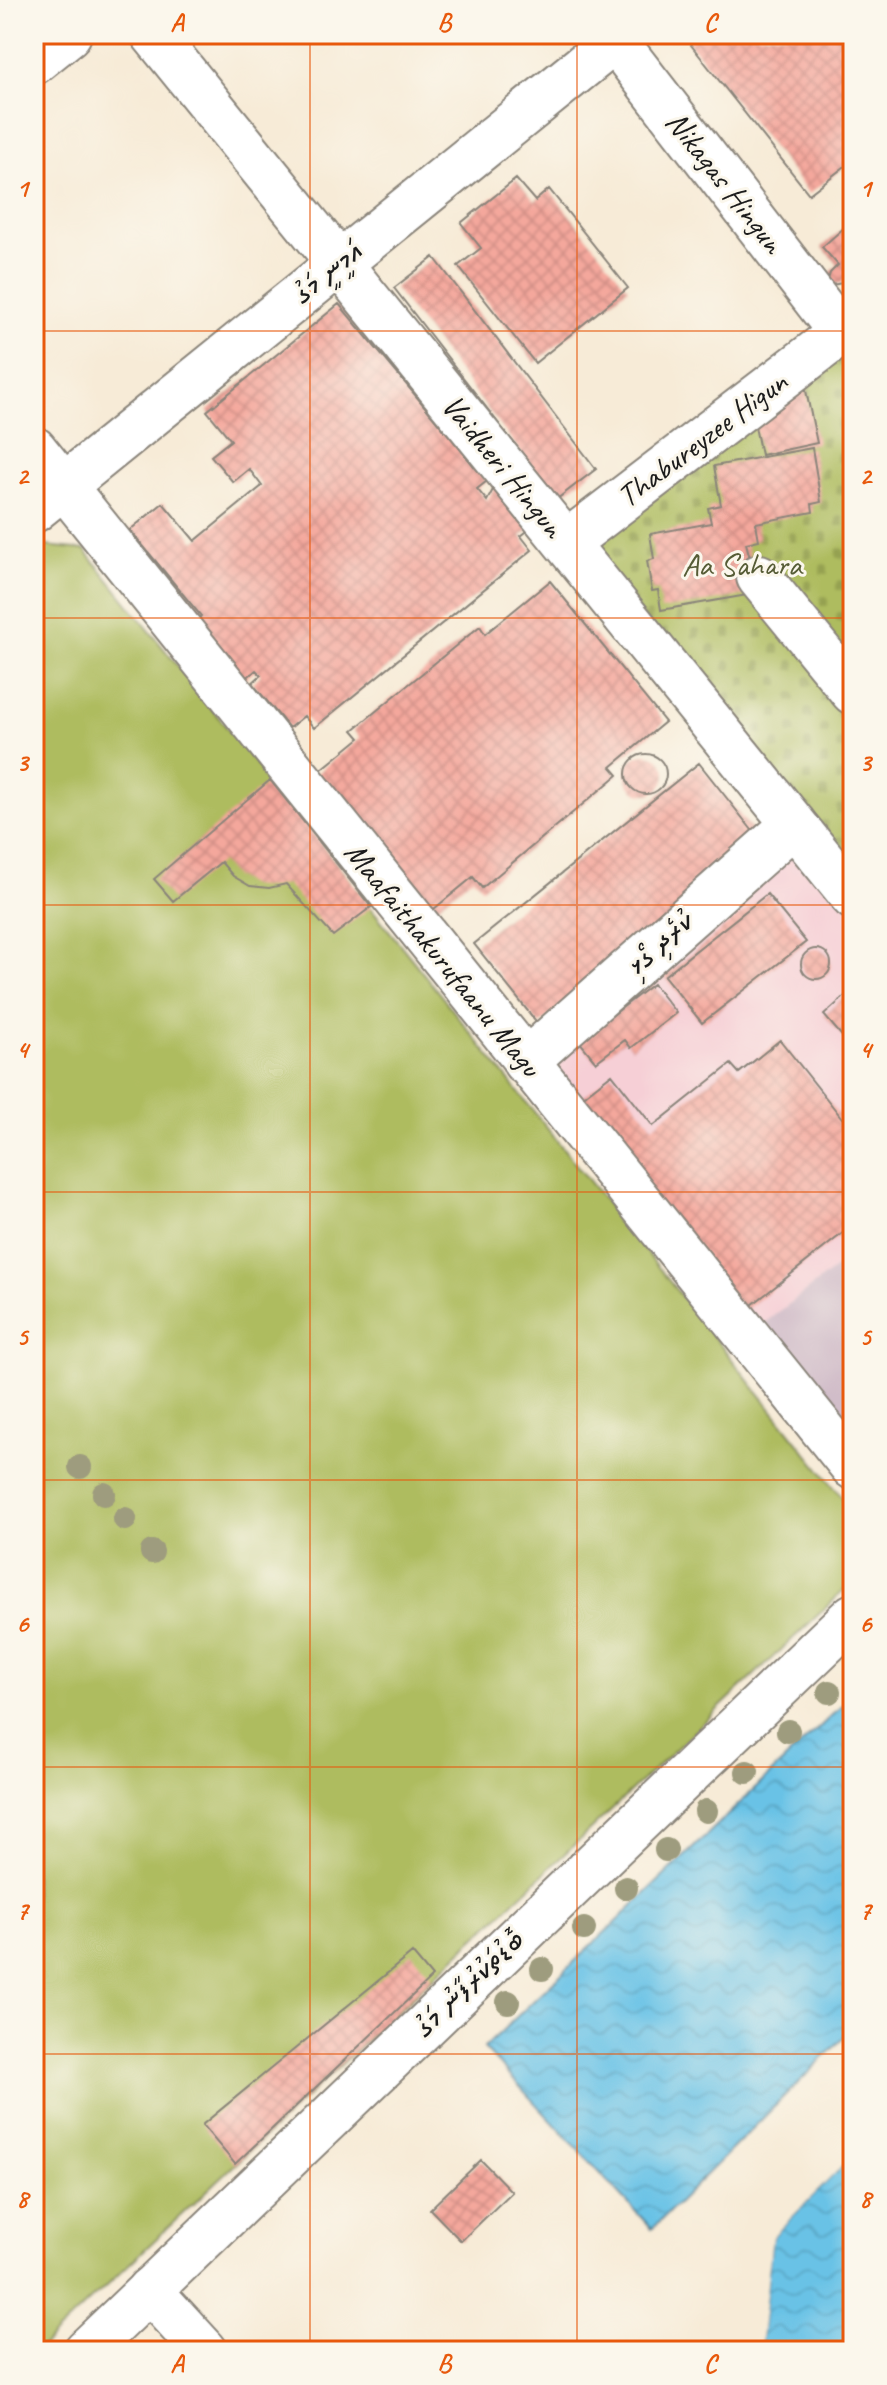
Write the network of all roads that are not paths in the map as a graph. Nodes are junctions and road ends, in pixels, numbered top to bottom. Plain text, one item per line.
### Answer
1 (69, 34) edge
2 (153, 34) edge
3 (616, 36) edge
4 (34, 62) edge
5 (339, 263) junction
6 (834, 332) joint
7 (34, 449) edge
8 (49, 498) edge
9 (566, 543) junction
10 (759, 577) dead end
11 (853, 692) edge
12 (794, 824) junction
13 (853, 897) edge
14 (525, 1062) junction
15 (853, 1467) edge
16 (853, 1616) edge
17 (149, 2290) junction
18 (86, 2351) edge
19 (205, 2351) edge

1 - 4 street
2 - 5 street, Vaidheri Hingun
3 - 5 street, އަމީނީ މަގު
3 - 6 street, Nikagas Hingun
5 - 8 street, އަމީނީ މަގު
5 - 9 street, Vaidheri Hingun
6 - 9 street, Thabureyzee Higun
7 - 8 street, Maafaithakurufaanu Magu
8 - 14 street, Maafaithakurufaanu Magu
9 - 12 street, Vaidheri Hingun
10 - 11 street
12 - 13 street, Vaidheri Hingun
12 - 14 street, ކުރެދި ގޯޅި
14 - 15 street, Maafaithakurufaanu Magu
16 - 17 street, ބޮޑުތަކުރުފާނު މަގު
17 - 18 street, ބޮޑުތަކުރުފާނު މަގު
17 - 19 street

